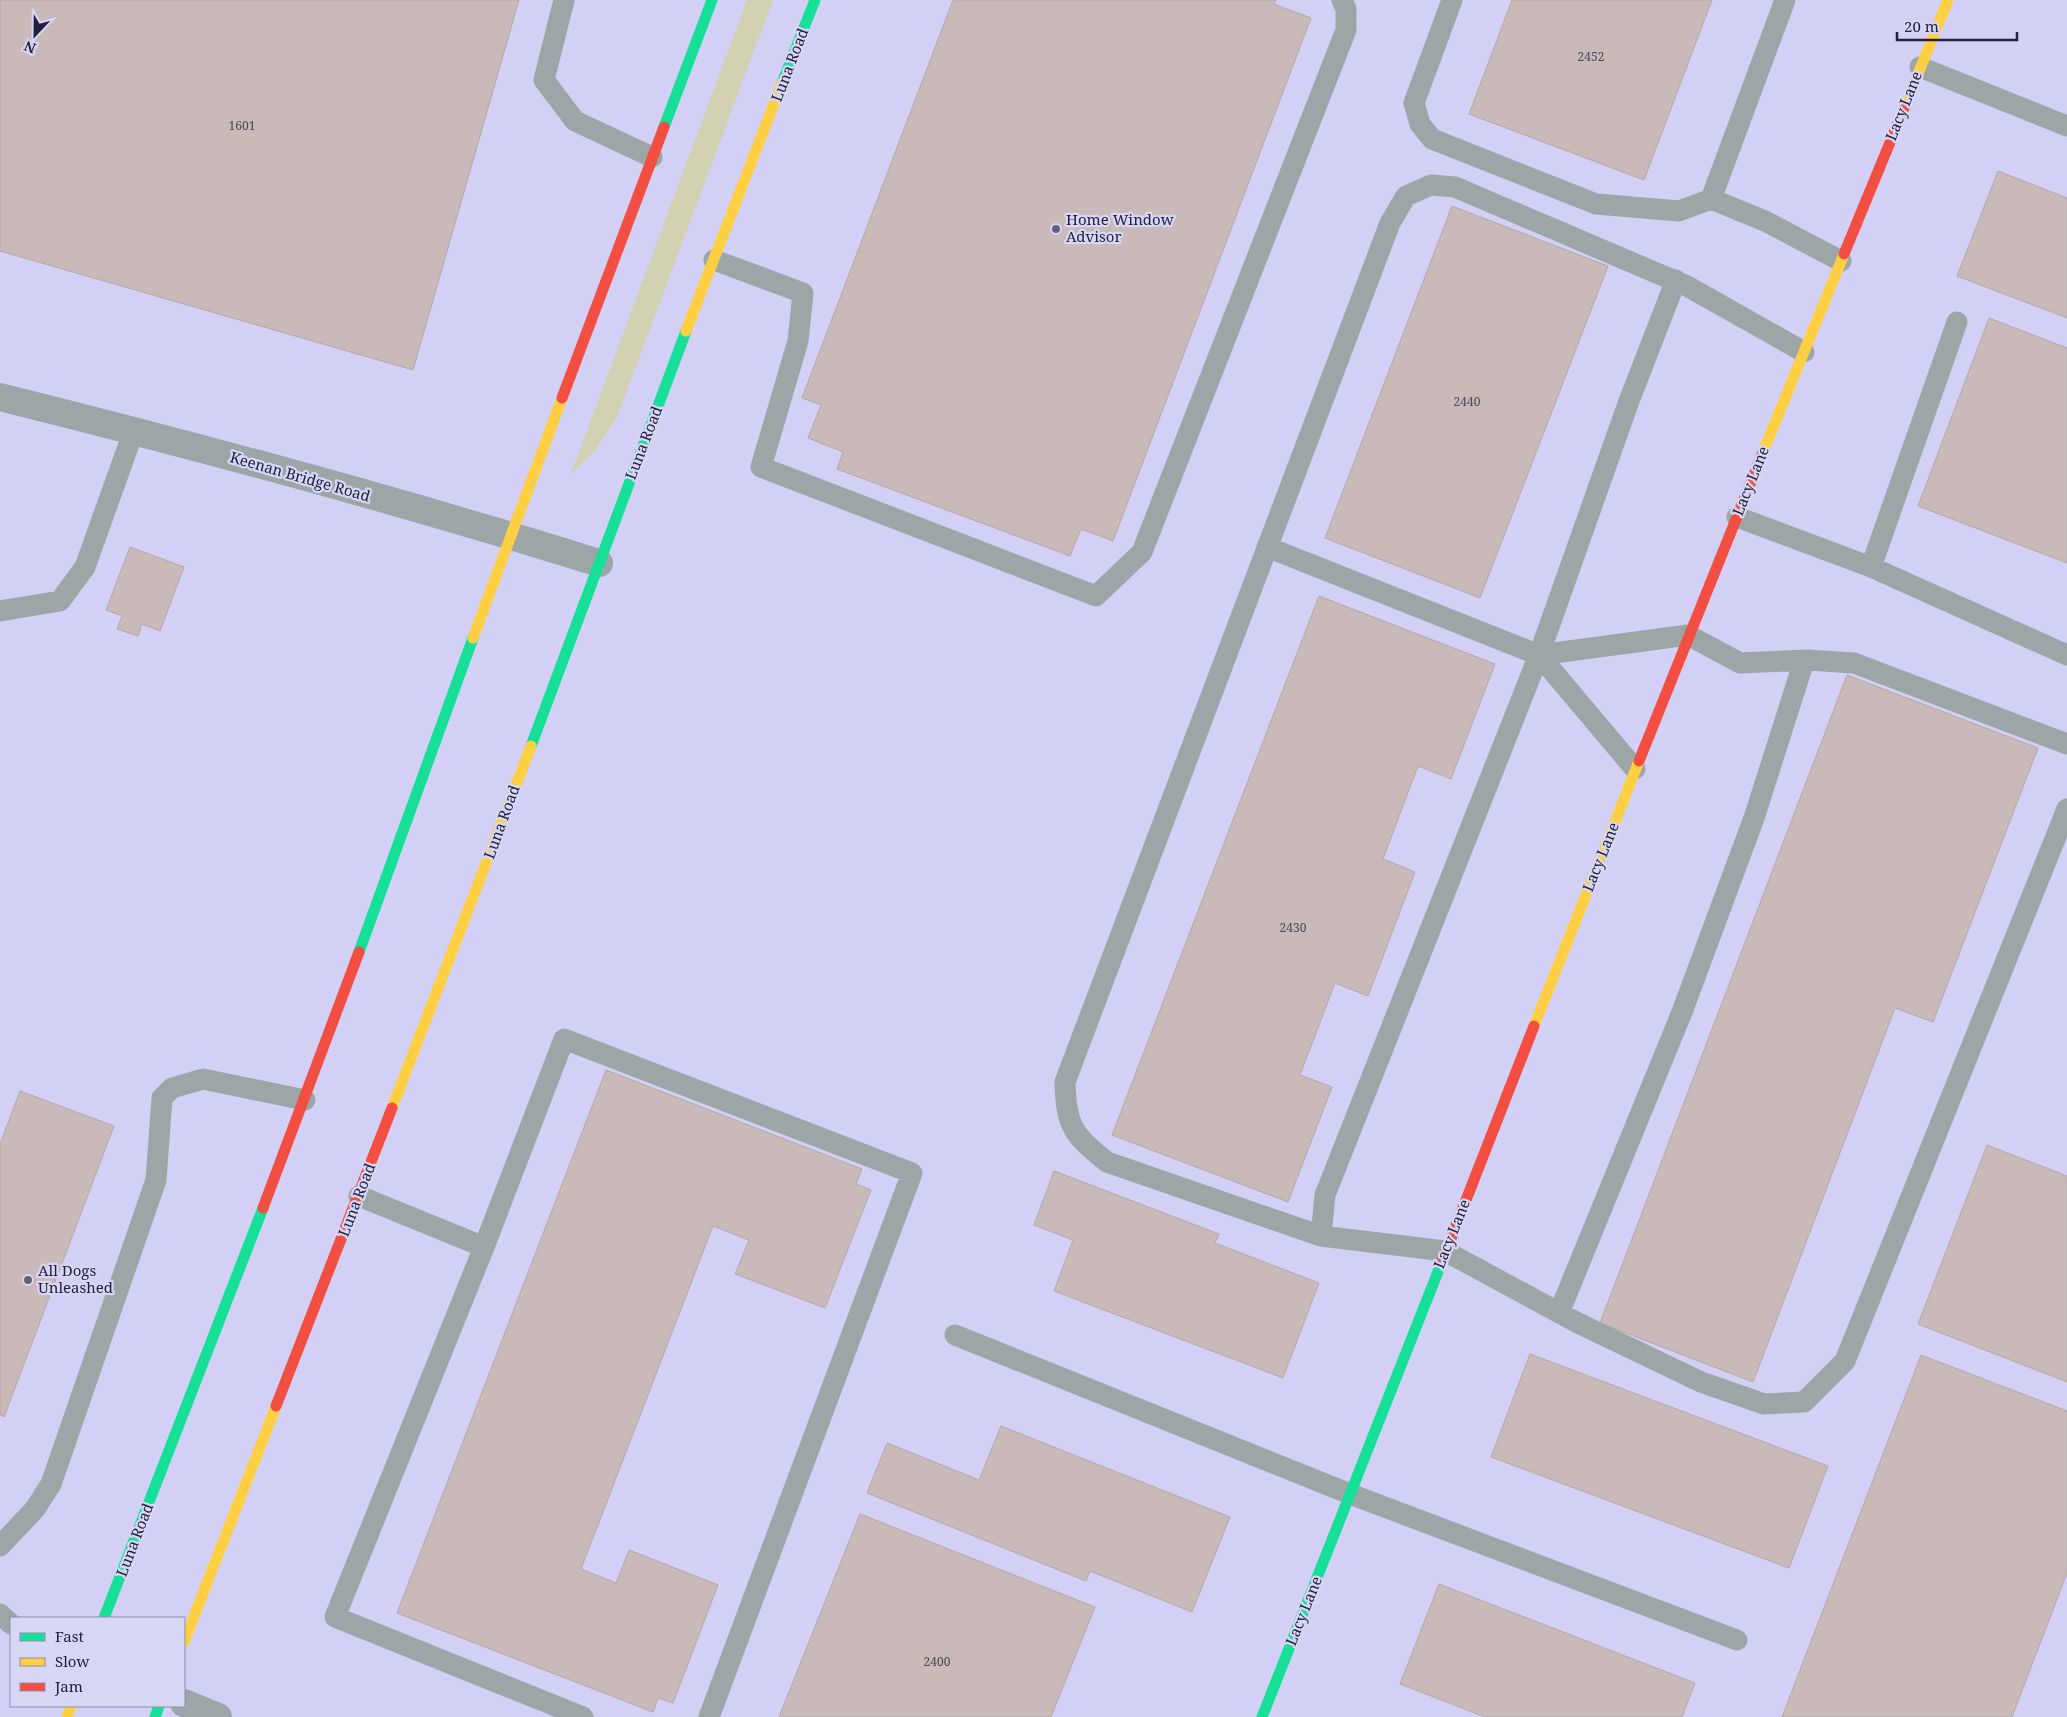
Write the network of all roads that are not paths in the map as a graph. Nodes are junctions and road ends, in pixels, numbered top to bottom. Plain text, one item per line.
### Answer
1 (564, 0) edge
2 (712, 0) edge
3 (815, 0) edge
4 (1342, 0) edge
5 (1452, 0) edge
6 (1785, 0) edge
7 (1948, 0) edge
8 (1920, 67) junction
9 (2067, 126) edge
10 (652, 157) junction
11 (1711, 199) junction
12 (714, 260) junction
13 (1841, 261) junction
14 (1676, 280) junction
15 (1957, 322) dead end
16 (1804, 352) junction
17 (0, 397) edge
18 (134, 430) junction
19 (1737, 517) junction
20 (510, 535) junction
21 (1268, 548) junction
22 (599, 563) junction
23 (1871, 566) junction
24 (0, 611) edge
25 (1688, 635) junction
26 (1539, 655) junction
27 (2067, 655) edge
28 (1804, 661) junction
29 (2067, 744) edge
30 (1635, 769) junction
31 (2067, 809) edge
32 (306, 1100) junction
33 (359, 1196) junction
34 (1322, 1236) junction
35 (484, 1247) junction
36 (1446, 1251) junction
37 (1559, 1313) junction
38 (955, 1335) dead end
39 (1350, 1494) junction
40 (0, 1546) edge
41 (0, 1614) edge
42 (104, 1617) edge
43 (10, 1623) edge
44 (185, 1639) edge
45 (1737, 1640) dead end
46 (185, 1703) edge
47 (218, 1717) edge
48 (583, 1717) edge
49 (709, 1717) edge
50 (1262, 1717) edge

1 - 10 lane
2 - 10 main road, Luna Road
3 - 12 main road, Luna Road
4 - 12 lane
5 - 11 lane
6 - 11 lane
7 - 8 main road, Lacy Lane
8 - 9 lane
8 - 13 main road, Lacy Lane
10 - 20 main road, Luna Road
11 - 13 lane
12 - 22 main road, Luna Road
13 - 16 main road, Lacy Lane
14 - 16 lane
14 - 21 lane
14 - 26 lane
15 - 23 lane
16 - 19 main road, Lacy Lane
17 - 18 street, Keenan Bridge Road
18 - 20 street, Keenan Bridge Road
18 - 24 lane
19 - 23 lane
19 - 25 main road, Lacy Lane
20 - 22 street, Keenan Bridge Road
20 - 32 main road, Luna Road
21 - 26 lane
21 - 34 lane
22 - 33 main road, Luna Road
23 - 27 lane
25 - 26 lane
25 - 28 lane
25 - 30 main road, Lacy Lane
26 - 30 lane
26 - 34 lane
28 - 29 lane
28 - 37 lane
30 - 36 main road, Lacy Lane
31 - 37 lane
32 - 40 lane
32 - 42 main road, Luna Road
33 - 35 lane
33 - 44 main road, Luna Road
34 - 36 lane
35 - 48 lane
35 - 49 lane
36 - 37 lane
36 - 39 main road, Lacy Lane
38 - 39 lane
39 - 45 lane
39 - 50 main road, Lacy Lane
41 - 43 lane
46 - 47 street

